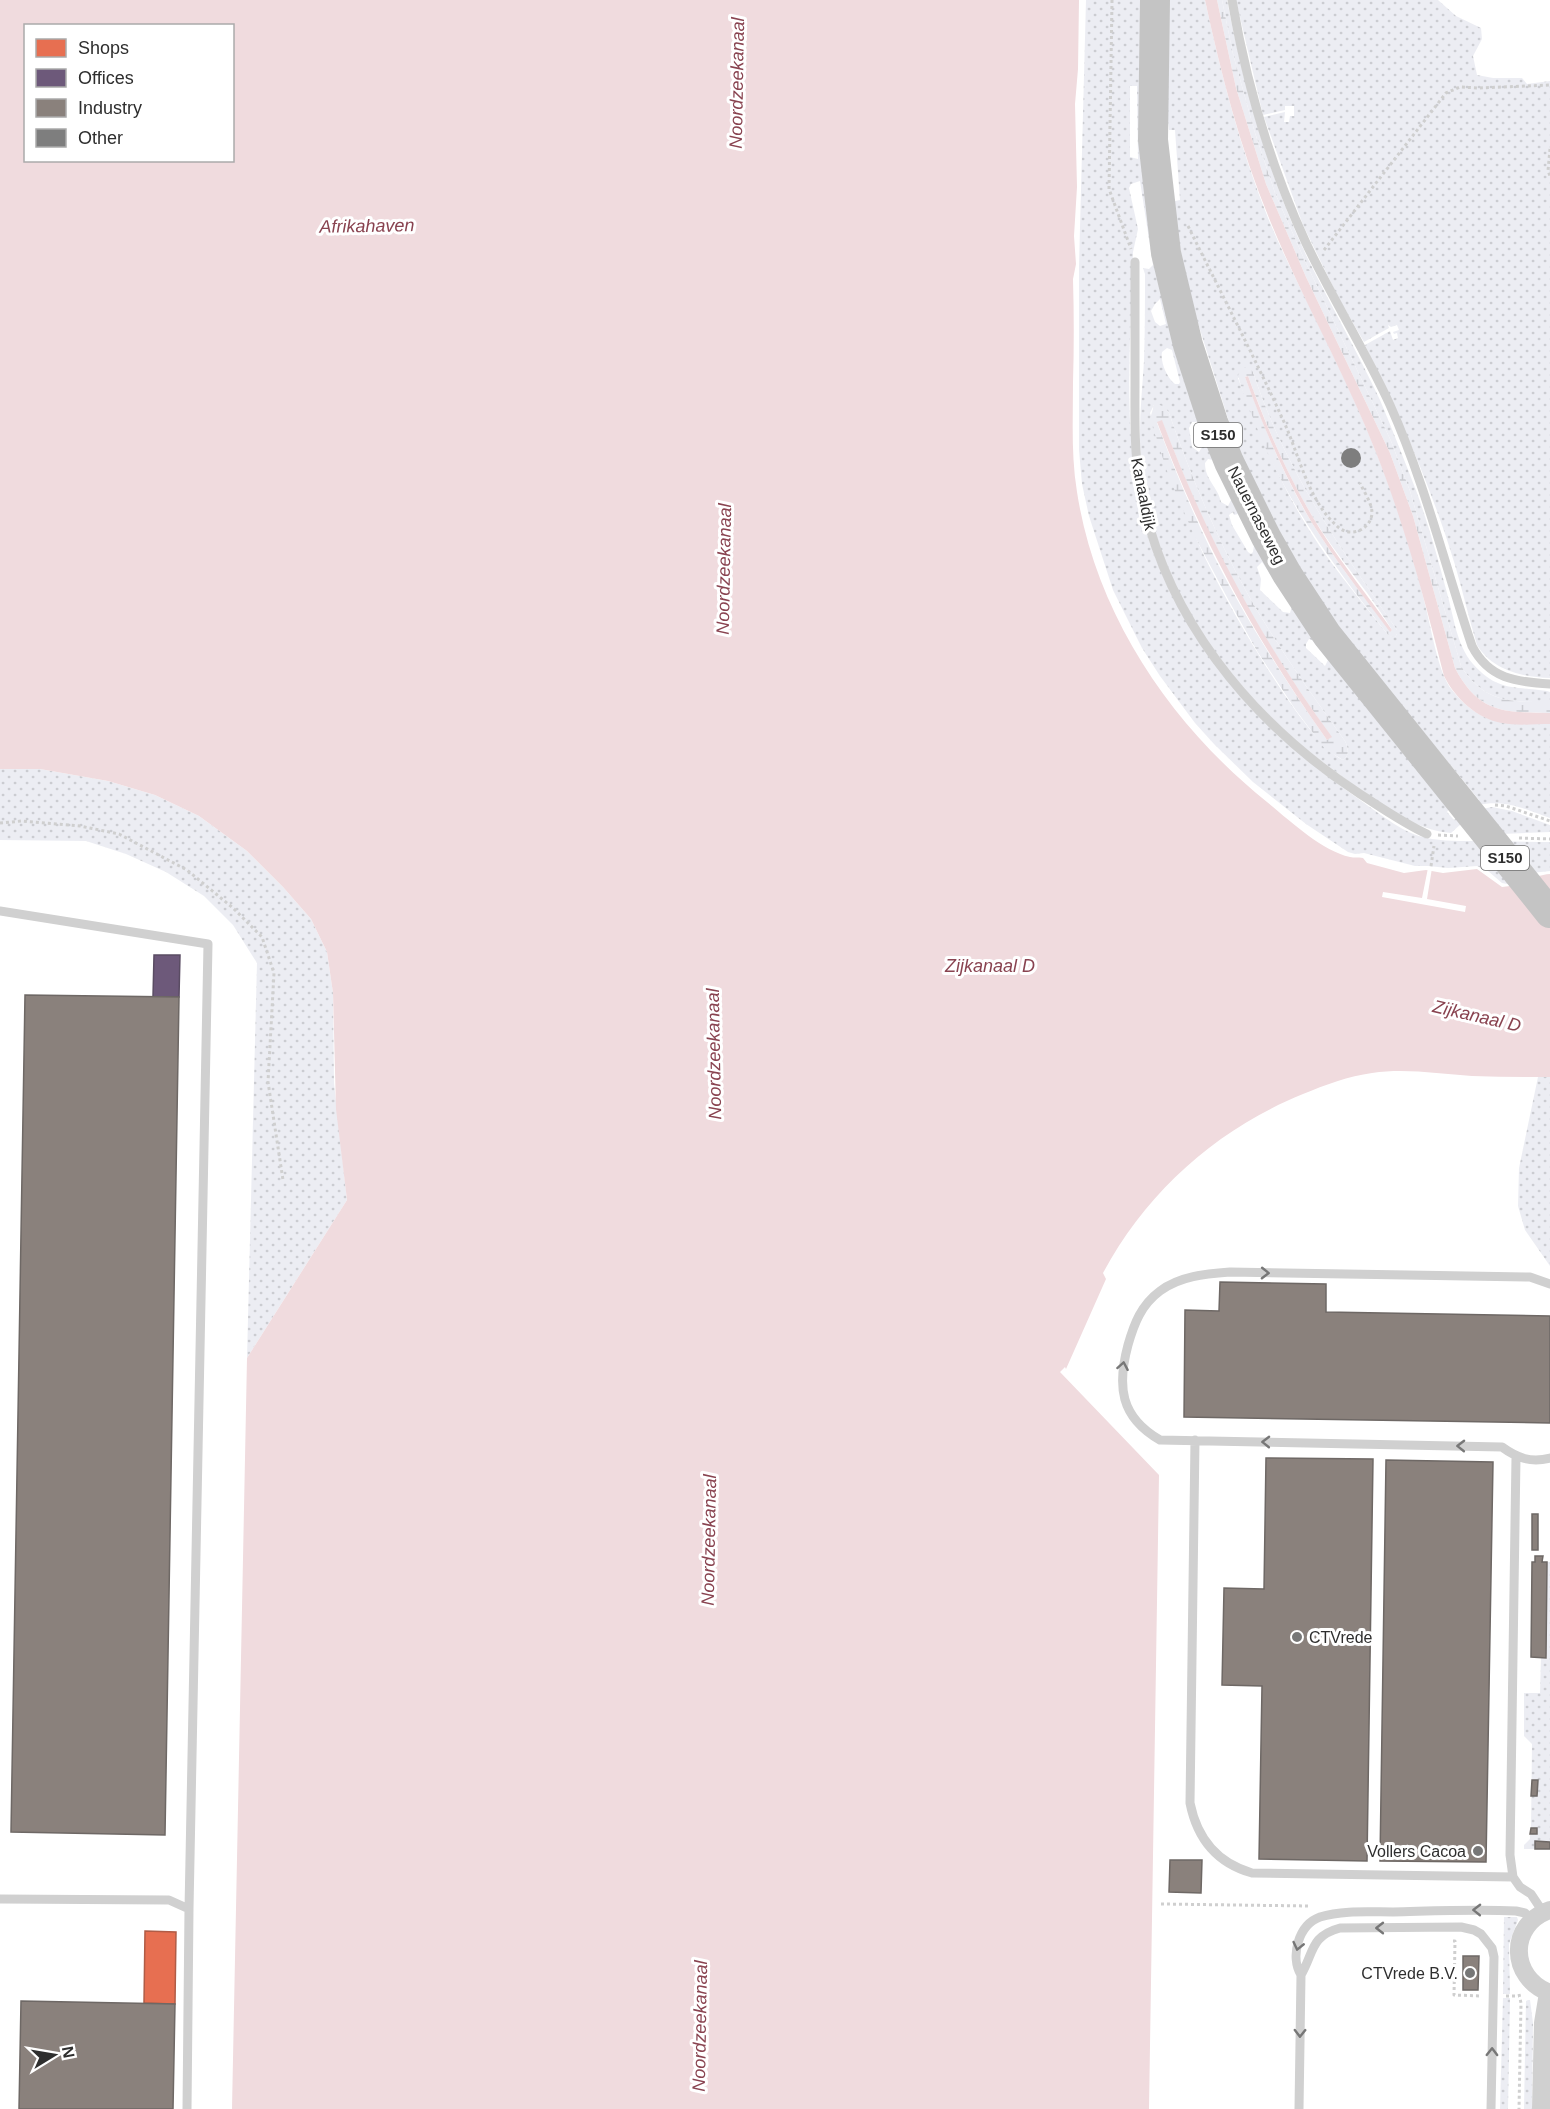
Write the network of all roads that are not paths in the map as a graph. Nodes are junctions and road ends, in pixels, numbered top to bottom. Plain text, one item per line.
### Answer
1 (1155, 0) edge
2 (1232, 0) edge
3 (1135, 262) road end
4 (1550, 684) edge
5 (1431, 835) road end
6 (0, 911) edge
7 (1550, 913) edge
8 (1550, 1284) edge
9 (1195, 1440) junction
10 (1516, 1457) junction
11 (1550, 1458) edge
12 (1513, 1877) junction
13 (0, 1899) edge
14 (189, 1909) junction
15 (1542, 1914) edge
16 (1301, 1975) junction
17 (1549, 1993) edge
18 (187, 2109) edge
19 (1299, 2109) edge
20 (1491, 2109) edge
21 (1541, 2109) edge

1 - 7 main road, Nauernaseweg / S150
2 - 4 lane
3 - 5 lane, Kanaaldijk
6 - 14 lane
9 -> 8 lane
10 -> 9 lane
9 - 12 lane
10 - 11 lane
10 - 12 lane
12 - 15 lane
13 - 14 lane
14 - 18 lane
15 -> 16 lane
15 - 17 street
16 -> 19 lane
20 -> 16 lane
17 - 21 street

